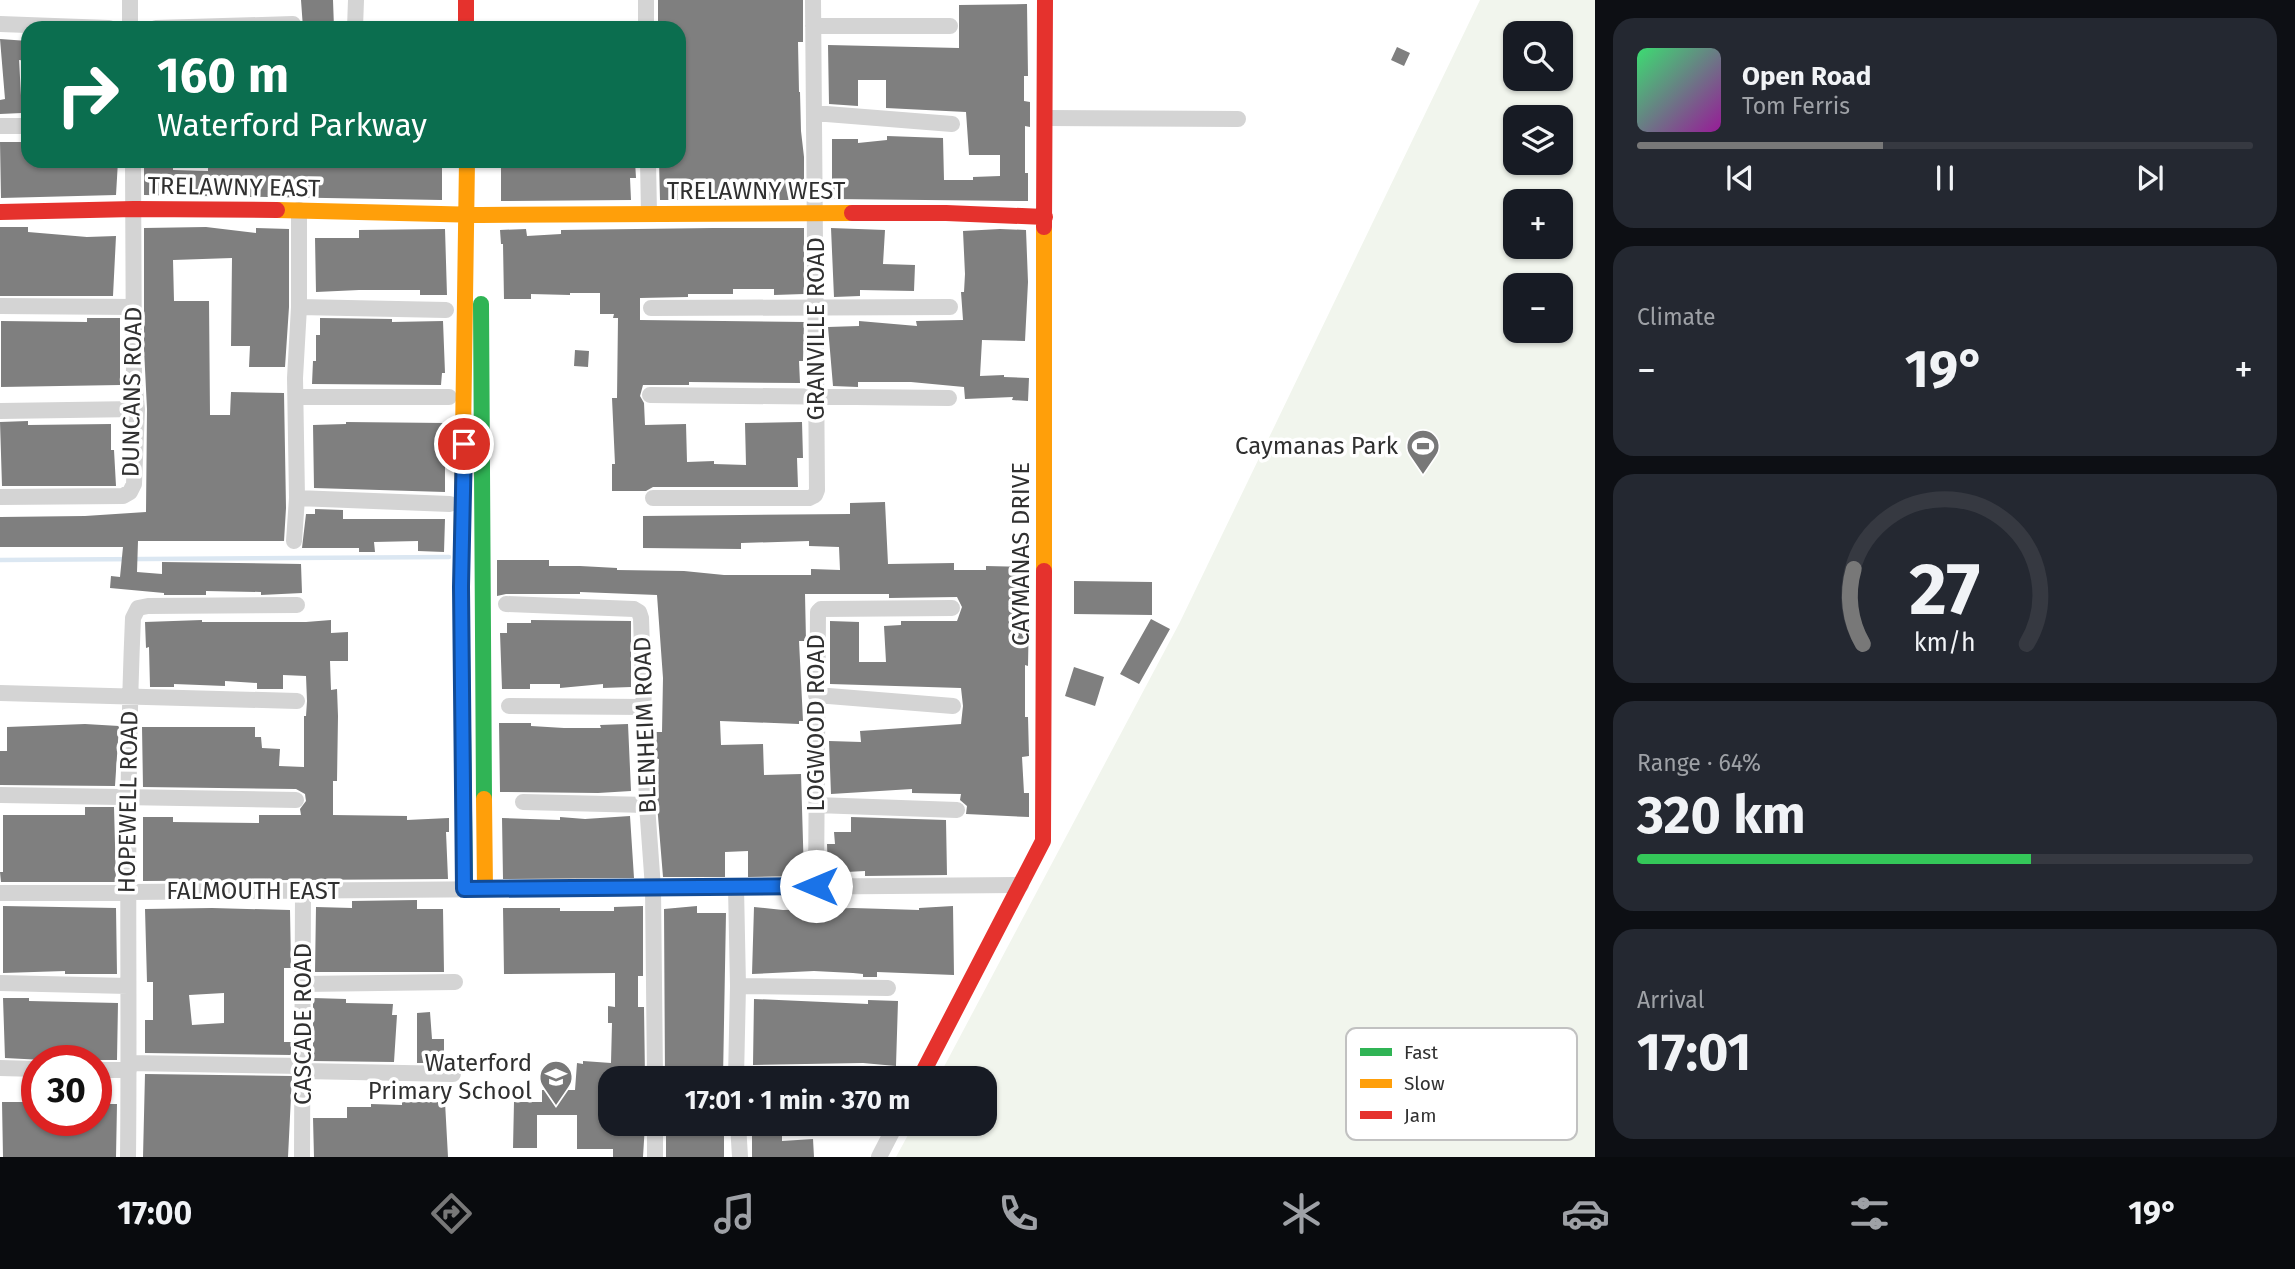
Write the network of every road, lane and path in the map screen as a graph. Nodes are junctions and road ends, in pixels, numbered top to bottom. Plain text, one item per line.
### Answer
1 (130, 0) edge
2 (356, 0) edge
3 (466, 0) edge
4 (480, 0) edge
5 (646, 0) edge
6 (813, 0) edge
7 (1045, 0) edge
8 (130, 21) edge
9 (355, 21) edge
10 (466, 21) edge
11 (480, 21) edge
12 (646, 21) edge
13 (0, 24) edge
14 (21, 25) edge
15 (813, 26) junction
16 (950, 26) dead end
17 (814, 113) junction
18 (1045, 118) junction
19 (1238, 119) dead end
20 (952, 124) dead end
21 (21, 126) edge
22 (0, 127) edge
23 (133, 168) edge
24 (468, 168) edge
25 (480, 168) edge
26 (648, 168) edge
27 (134, 209) junction
28 (299, 210) junction
29 (0, 212) edge
30 (649, 214) junction
31 (815, 214) junction
32 (474, 215) junction
33 (1045, 217) junction
34 (0, 306) edge
35 (816, 306) junction
36 (133, 307) junction
37 (299, 307) junction
38 (950, 307) dead end
39 (652, 308) dead end
40 (446, 310) dead end
41 (650, 395) dead end
42 (297, 397) junction
43 (449, 397) dead end
44 (817, 397) junction
45 (949, 398) dead end
46 (137, 409) junction
47 (0, 411) edge
48 (0, 497) edge
49 (297, 498) junction
50 (653, 498) dead end
51 (450, 504) dead end
52 (294, 541) dead end
53 (506, 604) dead end
54 (298, 606) dead end
55 (952, 608) dead end
56 (0, 693) edge
57 (816, 695) junction
58 (129, 697) junction
59 (297, 701) dead end
60 (509, 706) dead end
61 (953, 706) dead end
62 (644, 707) junction
63 (0, 795) edge
64 (129, 796) junction
65 (296, 800) dead end
66 (523, 802) dead end
67 (816, 804) junction
68 (647, 805) junction
69 (957, 810) dead end
70 (1021, 885) junction
71 (816, 886) junction
72 (736, 887) junction
73 (653, 888) junction
74 (464, 889) junction
75 (485, 889) junction
76 (303, 890) junction
77 (127, 892) junction
78 (0, 893) edge
79 (455, 982) dead end
80 (0, 983) edge
81 (303, 984) junction
82 (128, 986) junction
83 (738, 986) junction
84 (888, 988) dead end
85 (129, 1066) junction
86 (655, 1066) edge
87 (736, 1066) edge
88 (926, 1066) edge
89 (0, 1068) edge
90 (112, 1068) edge
91 (303, 1068) junction
92 (21, 1069) edge
93 (453, 1074) dead end
94 (655, 1136) edge
95 (739, 1136) edge
96 (890, 1136) edge
97 (128, 1157) edge
98 (302, 1157) edge
99 (655, 1157) edge
100 (740, 1157) edge
101 (879, 1157) edge

1 - 8 street
2 - 9 street
3 - 10 street
4 - 11 street
5 - 12 street
6 - 15 street, GRANVILLE ROAD
7 - 18 street, CAYMANAS DRIVE
13 - 14 street
15 - 16 street
15 - 17 street, GRANVILLE ROAD
17 - 20 street
17 - 31 street, GRANVILLE ROAD
18 - 19 street
18 - 33 street, CAYMANAS DRIVE
21 - 22 street
23 - 27 street, DUNCANS ROAD
24 - 32 street
25 - 32 street
26 - 30 street
27 - 28 street, TRELAWNY EAST
27 - 29 street, TRELAWNY EAST
27 - 36 street, DUNCANS ROAD
28 - 32 street, TRELAWNY EAST
28 - 37 street
30 - 31 street, TRELAWNY WEST
30 - 32 street, TRELAWNY WEST
31 - 33 street, TRELAWNY WEST
31 - 35 street, GRANVILLE ROAD
32 - 74 street
32 - 75 street
33 - 70 street, CAYMANAS DRIVE
34 - 36 street
35 - 38 street
35 - 39 street
35 - 44 street, GRANVILLE ROAD
36 - 46 street, DUNCANS ROAD
37 - 40 street
37 - 42 street
41 - 44 street
42 - 43 street
42 - 49 street
44 - 45 street
44 - 50 street, GRANVILLE ROAD
46 - 47 street
46 - 48 street, DUNCANS ROAD
49 - 51 street
49 - 52 street
53 - 62 street, BLENHEIM ROAD
54 - 58 street, HOPEWELL ROAD
55 - 57 street, LOGWOOD ROAD
56 - 58 street
57 - 61 street
57 - 67 street, LOGWOOD ROAD
58 - 59 street
58 - 64 street, HOPEWELL ROAD
60 - 62 street
62 - 68 street, BLENHEIM ROAD
63 - 64 street
64 - 65 street
64 - 77 street, HOPEWELL ROAD
66 - 68 street
67 - 69 street
67 - 71 street, LOGWOOD ROAD
68 - 73 street, BLENHEIM ROAD
70 - 71 street, FALMOUTH EAST
70 - 88 street, CAYMANAS DRIVE
71 - 72 street, FALMOUTH EAST
72 - 73 street, FALMOUTH EAST
72 - 83 street
73 - 75 street, FALMOUTH EAST
73 - 86 street, BLENHEIM ROAD
74 - 75 street, FALMOUTH EAST
74 - 76 street, FALMOUTH EAST
76 - 77 street, FALMOUTH EAST
76 - 81 street, CASCADE ROAD
77 - 78 street, FALMOUTH EAST
77 - 82 street, HOPEWELL ROAD
79 - 81 street
80 - 82 street
81 - 91 street, CASCADE ROAD
82 - 85 street, HOPEWELL ROAD
83 - 84 street
83 - 87 street
85 - 90 street
85 - 91 street
85 - 97 street, HOPEWELL ROAD
89 - 92 street
91 - 93 street
91 - 98 street, CASCADE ROAD
94 - 99 street
95 - 100 street
96 - 101 street

